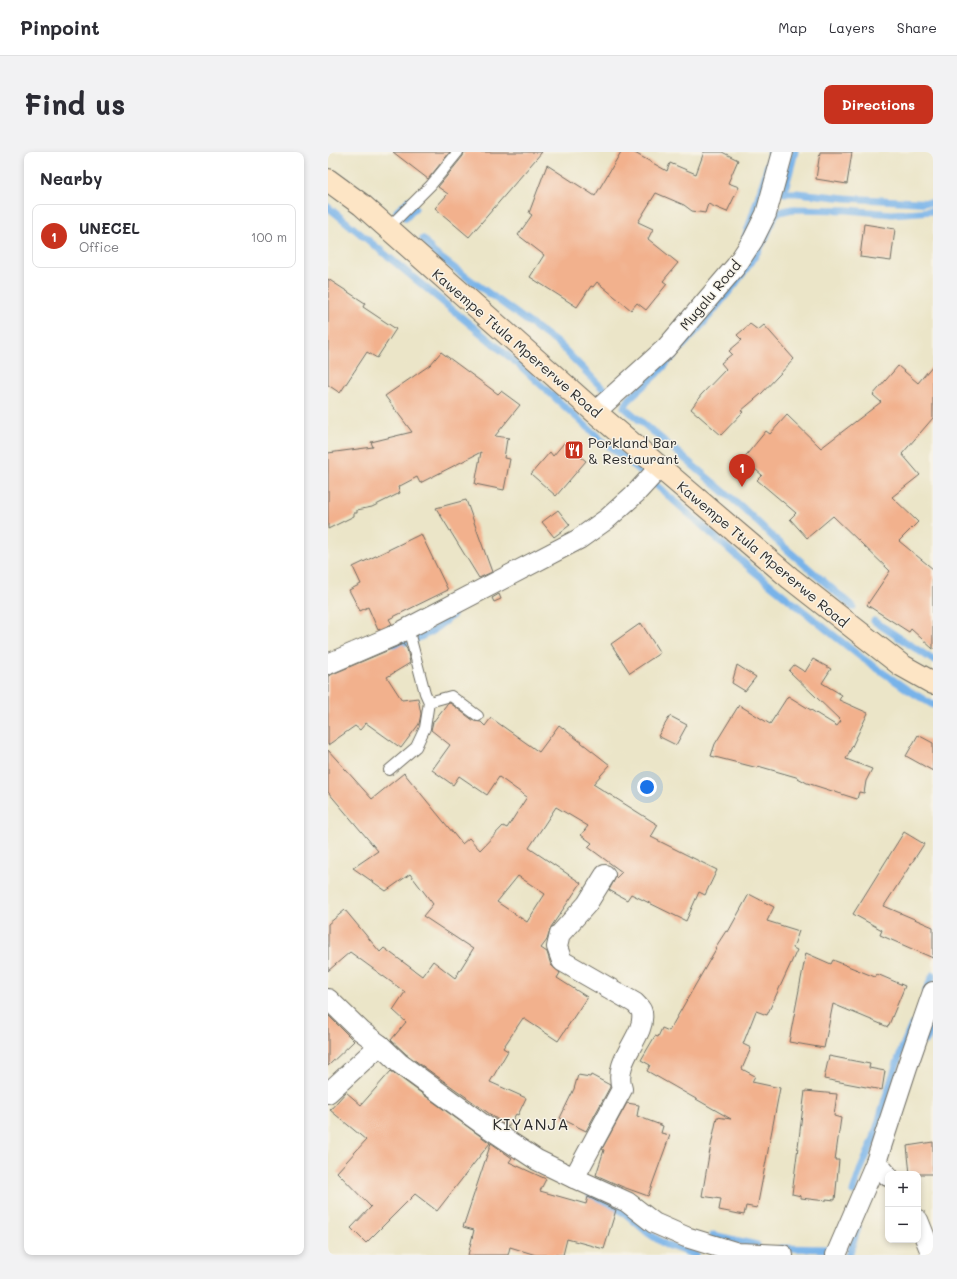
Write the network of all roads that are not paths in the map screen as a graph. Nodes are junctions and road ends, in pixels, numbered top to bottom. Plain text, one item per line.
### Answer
1 (458, 152) edge
2 (783, 152) edge
3 (328, 180) edge
4 (388, 228) junction
5 (595, 412) junction
6 (660, 467) junction
7 (408, 628) junction
8 (328, 664) edge
9 (933, 683) edge
10 (429, 702) junction
11 (478, 716) dead end
12 (390, 770) dead end
13 (605, 875) dead end
14 (933, 992) edge
15 (328, 999) edge
16 (380, 1045) junction
17 (328, 1093) edge
18 (882, 1169) edge
19 (576, 1174) junction
20 (921, 1228) edge
21 (783, 1255) edge
22 (836, 1255) edge
23 (932, 1255) edge

1 - 4 lane
2 - 5 street, Mugalu Road
3 - 4 street, Kawempe Ttula Mpererwe Road
4 - 5 street, Kawempe Ttula Mpererwe Road
5 - 6 street, Kawempe Ttula Mpererwe Road
6 - 7 street
6 - 9 street, Kawempe Ttula Mpererwe Road
7 - 8 street
7 - 10 lane
10 - 11 lane
10 - 12 lane
13 - 19 street
14 - 18 street
15 - 16 street
16 - 17 street
16 - 19 street
18 - 22 street
19 - 21 street
20 - 23 street

